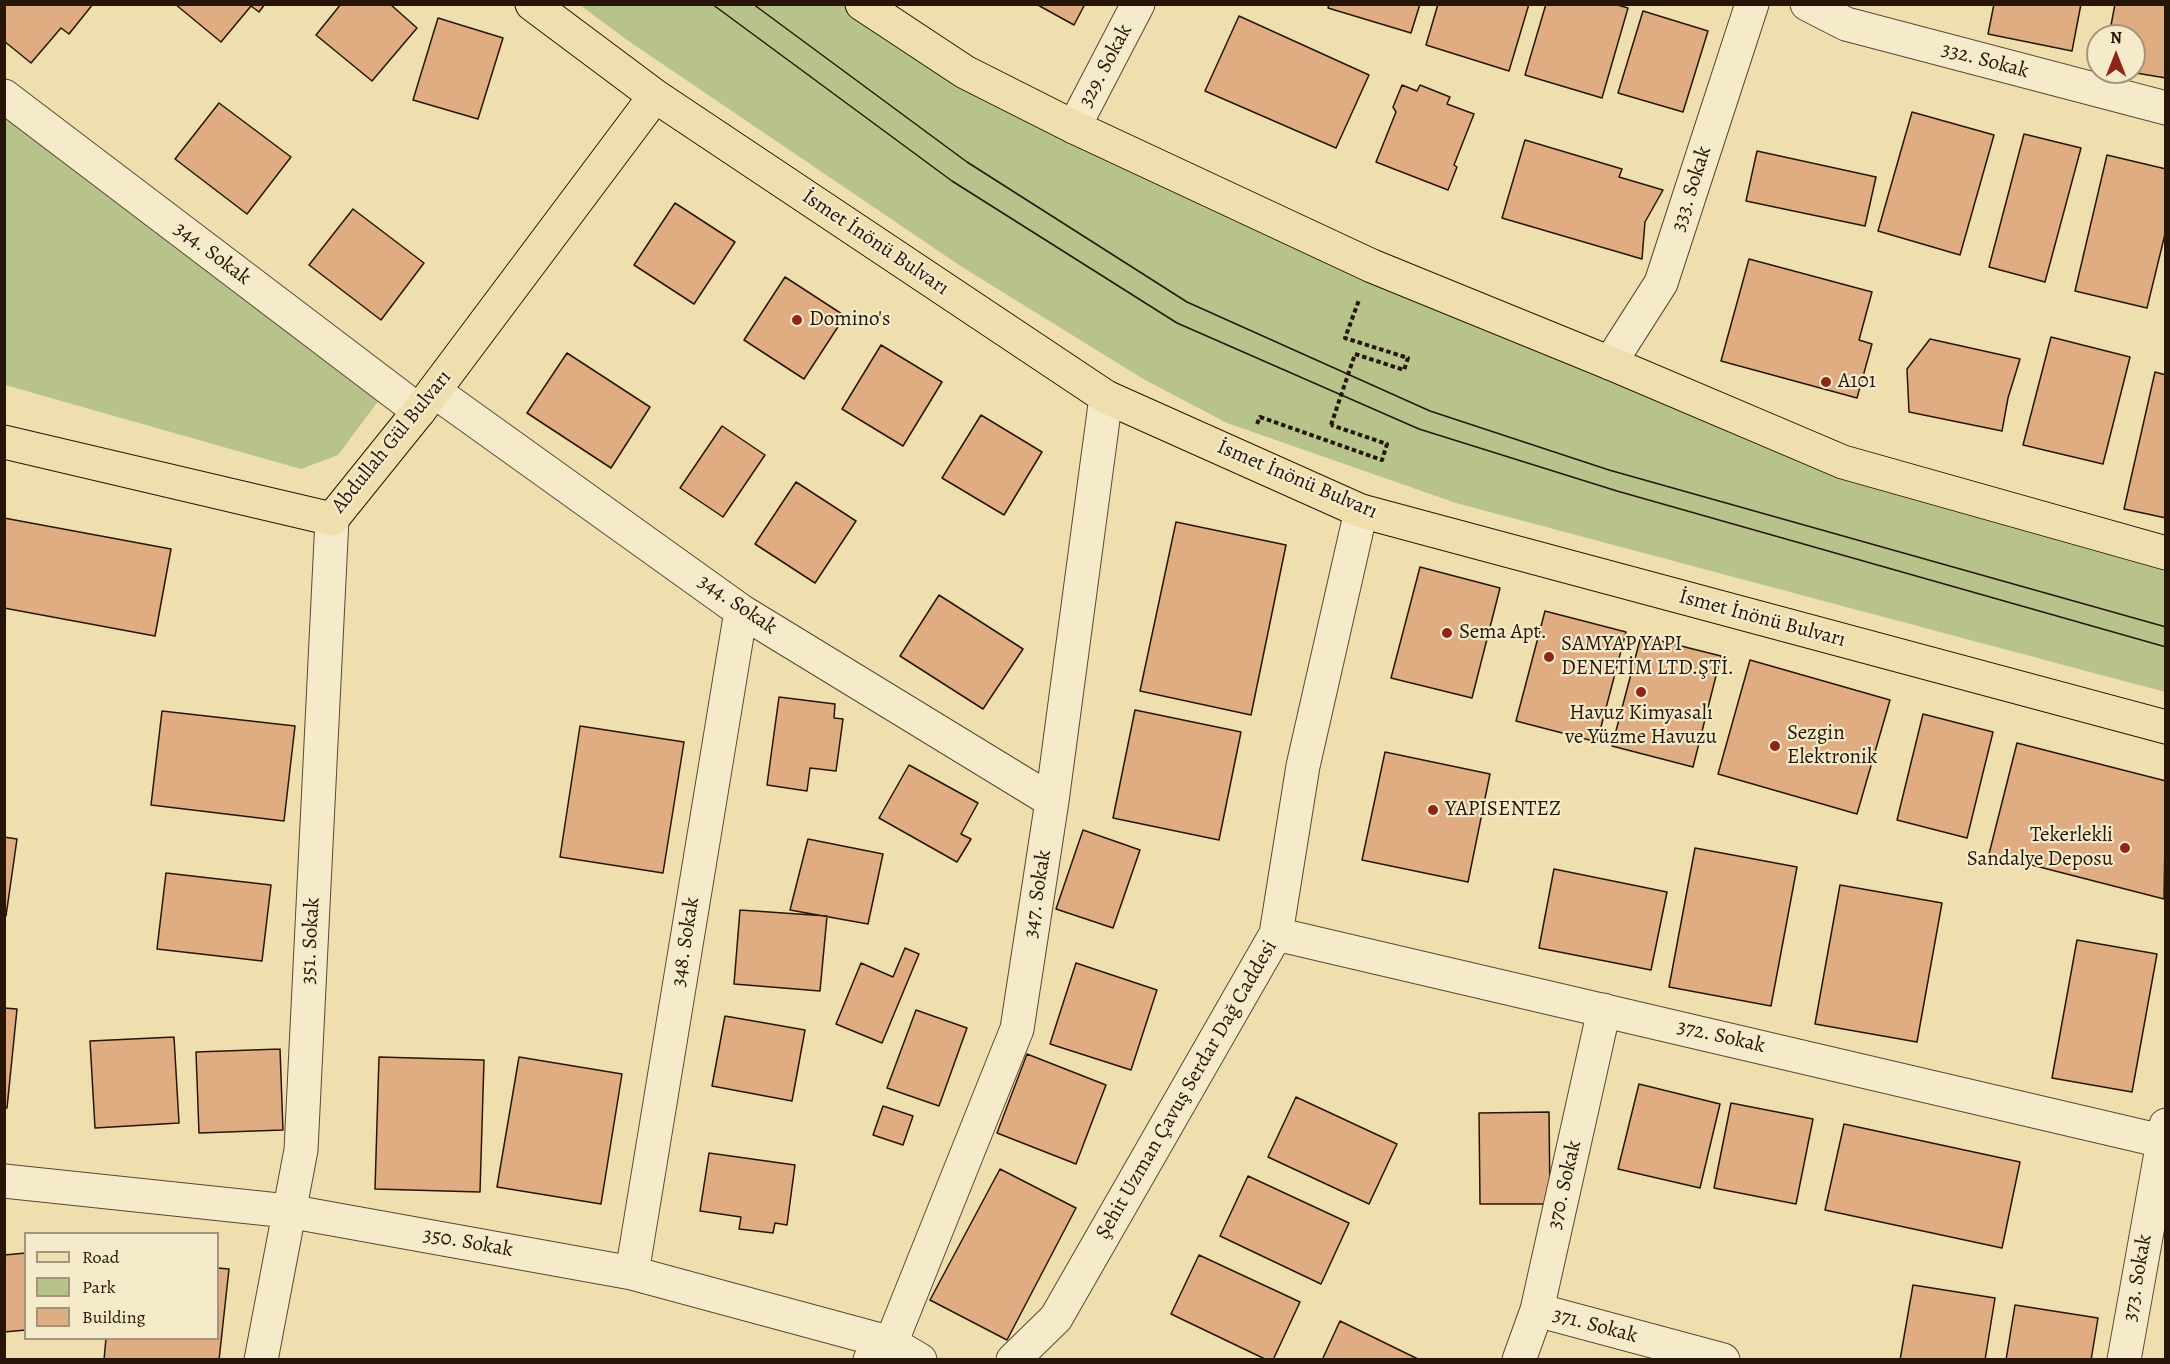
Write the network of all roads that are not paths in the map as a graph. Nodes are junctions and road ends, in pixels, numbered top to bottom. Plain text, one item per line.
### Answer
1 (532, 4) edge
2 (862, 4) edge
3 (1138, 4) edge
4 (1752, 4) edge
5 (1808, 4) edge
6 (4, 96) edge
7 (655, 96) junction
8 (2166, 108) edge
9 (1074, 127) junction
10 (1610, 363) junction
11 (1106, 397) junction
12 (426, 401) junction
13 (4, 442) edge
14 (1361, 511) junction
15 (332, 519) junction
16 (2166, 553) edge
17 (741, 611) junction
18 (2166, 727) edge
19 (1052, 801) junction
20 (1276, 934) junction
21 (1604, 1010) junction
22 (2164, 1136) edge
23 (4, 1181) edge
24 (288, 1211) junction
25 (632, 1273) junction
26 (1537, 1310) junction
27 (881, 1351) edge
28 (261, 1359) edge
29 (920, 1359) edge
30 (1013, 1359) edge
31 (1519, 1359) edge
32 (1723, 1359) edge
33 (2124, 1359) edge

1 - 7 main road, İsmet İnönü Bulvarı
2 - 9 main road
3 - 9 street, 329. Sokak
4 - 10 street, 333. Sokak
5 - 8 street, 332. Sokak
6 - 12 street, 344. Sokak
7 - 11 main road, İsmet İnönü Bulvarı
7 - 12 main road, Abdullah Gül Bulvarı
9 - 10 main road
10 - 16 main road
11 - 14 main road, İsmet İnönü Bulvarı
11 - 19 street, 347. Sokak
12 - 15 main road, Abdullah Gül Bulvarı
12 - 17 street, 344. Sokak
13 - 15 main road, Abdullah Gül Bulvarı
14 - 18 main road, İsmet İnönü Bulvarı
14 - 20 street, Şehit Uzman Çavuş Serdar Dağ Caddesi
15 - 24 street, 351. Sokak
17 - 19 street, 344. Sokak
17 - 25 street, 348. Sokak
19 - 27 street, 347. Sokak
20 - 21 street, 372. Sokak
20 - 30 street, Şehit Uzman Çavuş Serdar Dağ Caddesi
21 - 22 street, 372. Sokak
21 - 26 street, 370. Sokak
22 - 33 street, 373. Sokak
23 - 24 street, 350. Sokak
24 - 25 street, 350. Sokak
24 - 28 street, 351. Sokak
25 - 27 street, 350. Sokak
26 - 31 street, 370. Sokak
26 - 32 street, 371. Sokak
27 - 29 street, 350. Sokak

